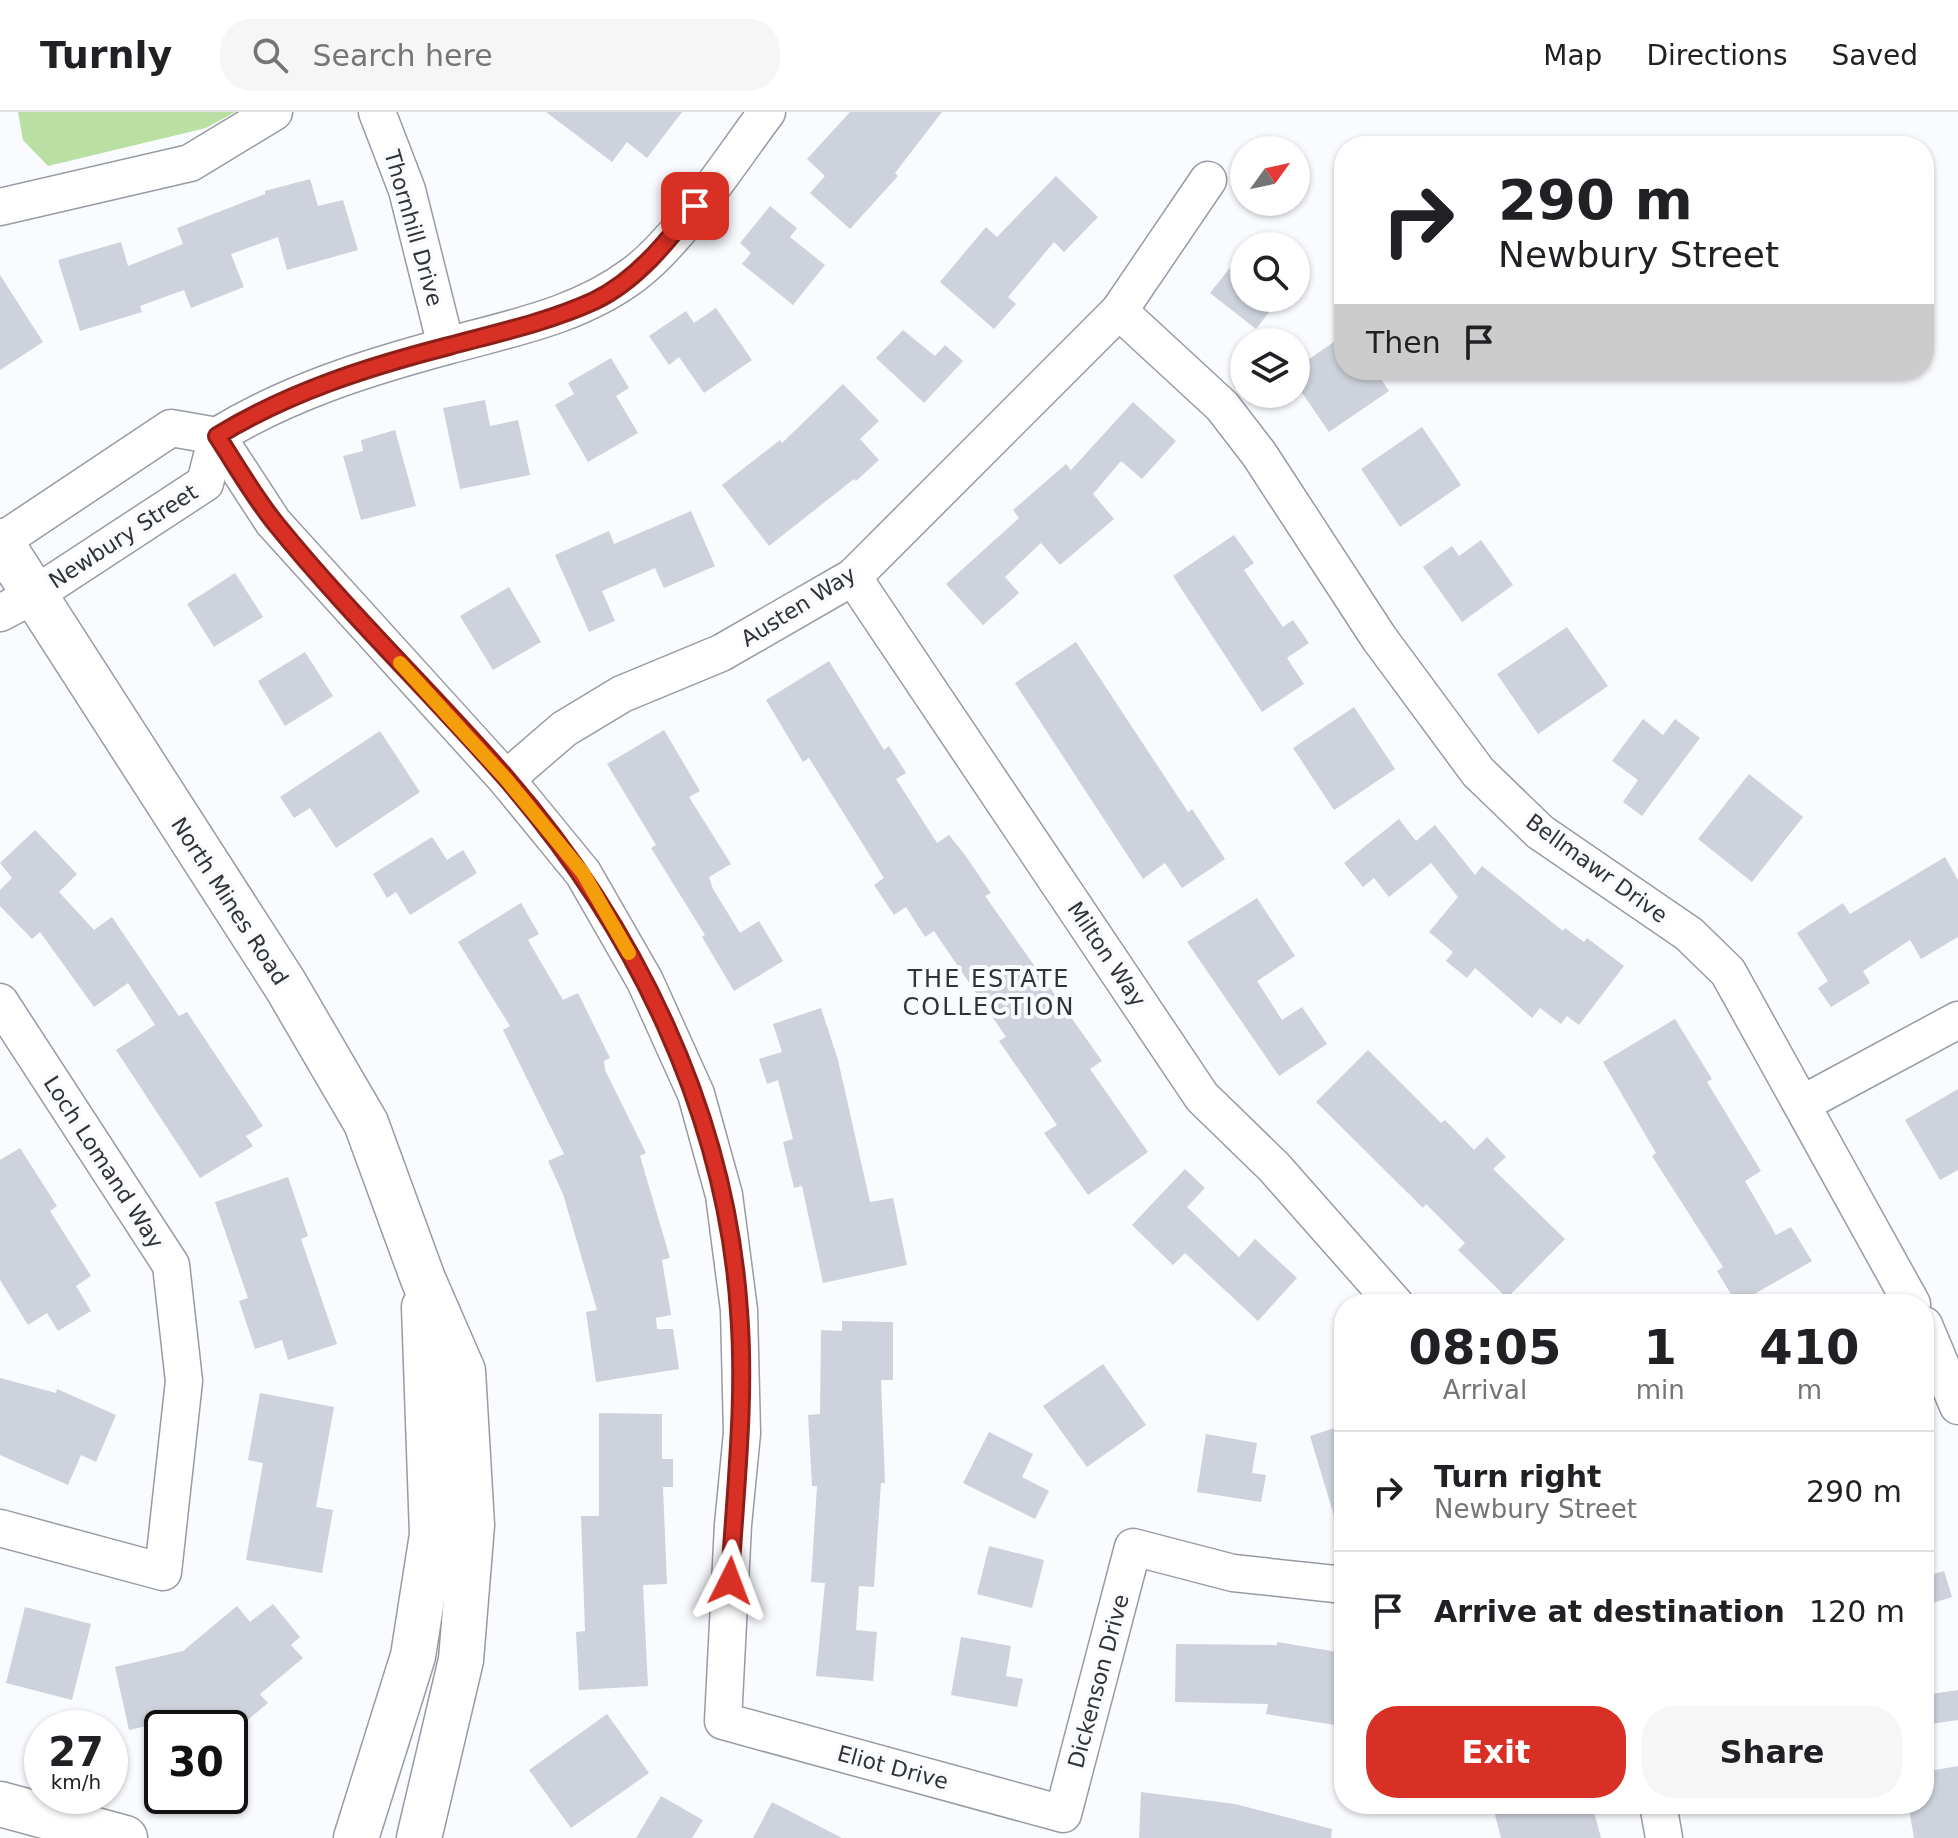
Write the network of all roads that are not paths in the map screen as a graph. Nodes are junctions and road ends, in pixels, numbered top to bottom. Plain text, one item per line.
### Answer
1 (274, 112) edge
2 (377, 112) edge
3 (767, 112) edge
4 (1208, 180) dead end
5 (0, 207) edge
6 (1119, 311) junction
7 (446, 346) junction
8 (217, 436) junction
9 (0, 542) edge
10 (853, 577) junction
11 (17, 604) edge
12 (506, 779) junction
13 (0, 1002) edge
14 (1958, 1020) edge
15 (1802, 1104) junction
16 (423, 1279) junction
17 (1386, 1294) edge
18 (1906, 1294) edge
19 (1934, 1349) edge
20 (1958, 1406) edge
21 (0, 1528) edge
22 (1334, 1584) edge
23 (0, 1804) edge
24 (1063, 1814) joint
25 (1660, 1814) edge
26 (125, 1838) edge
27 (356, 1838) edge
28 (419, 1838) edge
29 (1664, 1838) edge

1 - 5 street
2 - 7 street, Thornhill Drive
3 - 7 street
4 - 6 street, Austen Way
6 - 10 street, Austen Way
6 - 15 street, Bellmawr Drive
7 - 8 street
8 - 9 street
8 - 11 street, Newbury Street
8 - 12 street
9 - 11 main road, North Mines Road
10 - 12 street, Austen Way
10 - 17 street, Milton Way
11 - 16 main road, North Mines Road
12 - 24 street, Eliot Drive
13 - 21 street, Loch Lomand Way
14 - 15 street
15 - 18 street, Bellmawr Drive
16 - 27 main road, North Mines Road
16 - 28 main road, North Mines Road
19 - 20 street
22 - 24 street, Dickenson Drive
23 - 26 main road
25 - 29 street

